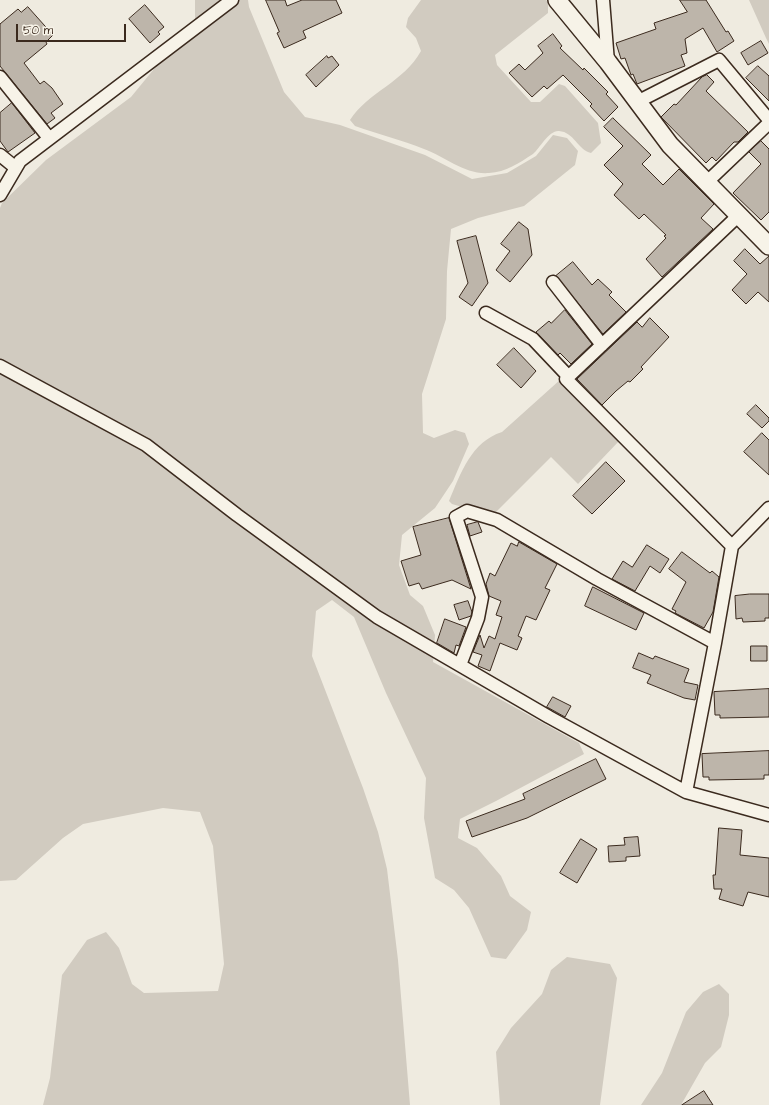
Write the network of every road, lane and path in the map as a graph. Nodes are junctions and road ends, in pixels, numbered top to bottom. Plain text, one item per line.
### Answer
1 (232, 0) edge
2 (557, 0) edge
3 (603, 0) edge
4 (608, 62) junction
5 (0, 77) edge
6 (637, 102) junction
7 (769, 120) edge
8 (769, 124) edge
9 (49, 138) junction
10 (0, 155) edge
11 (16, 168) junction
12 (706, 182) junction
13 (0, 195) edge
14 (739, 215) junction
15 (769, 246) edge
16 (553, 282) dead end
17 (486, 313) dead end
18 (602, 345) junction
19 (0, 366) edge
20 (568, 376) junction
21 (769, 508) edge
22 (732, 546) junction
23 (715, 643) junction
24 (460, 665) junction
25 (686, 792) junction
26 (769, 815) edge

1 - 9 street
2 - 4 street
3 - 4 street
4 - 6 street
5 - 9 street
6 - 7 street
6 - 12 street
8 - 12 street
9 - 11 street
10 - 11 street
11 - 13 street
12 - 14 street
14 - 15 street
14 - 18 street
16 - 18 street
17 - 20 street
18 - 20 street
19 - 24 street
20 - 22 street
21 - 22 street
22 - 23 street
23 - 24 street
23 - 25 street
24 - 25 street
25 - 26 street

